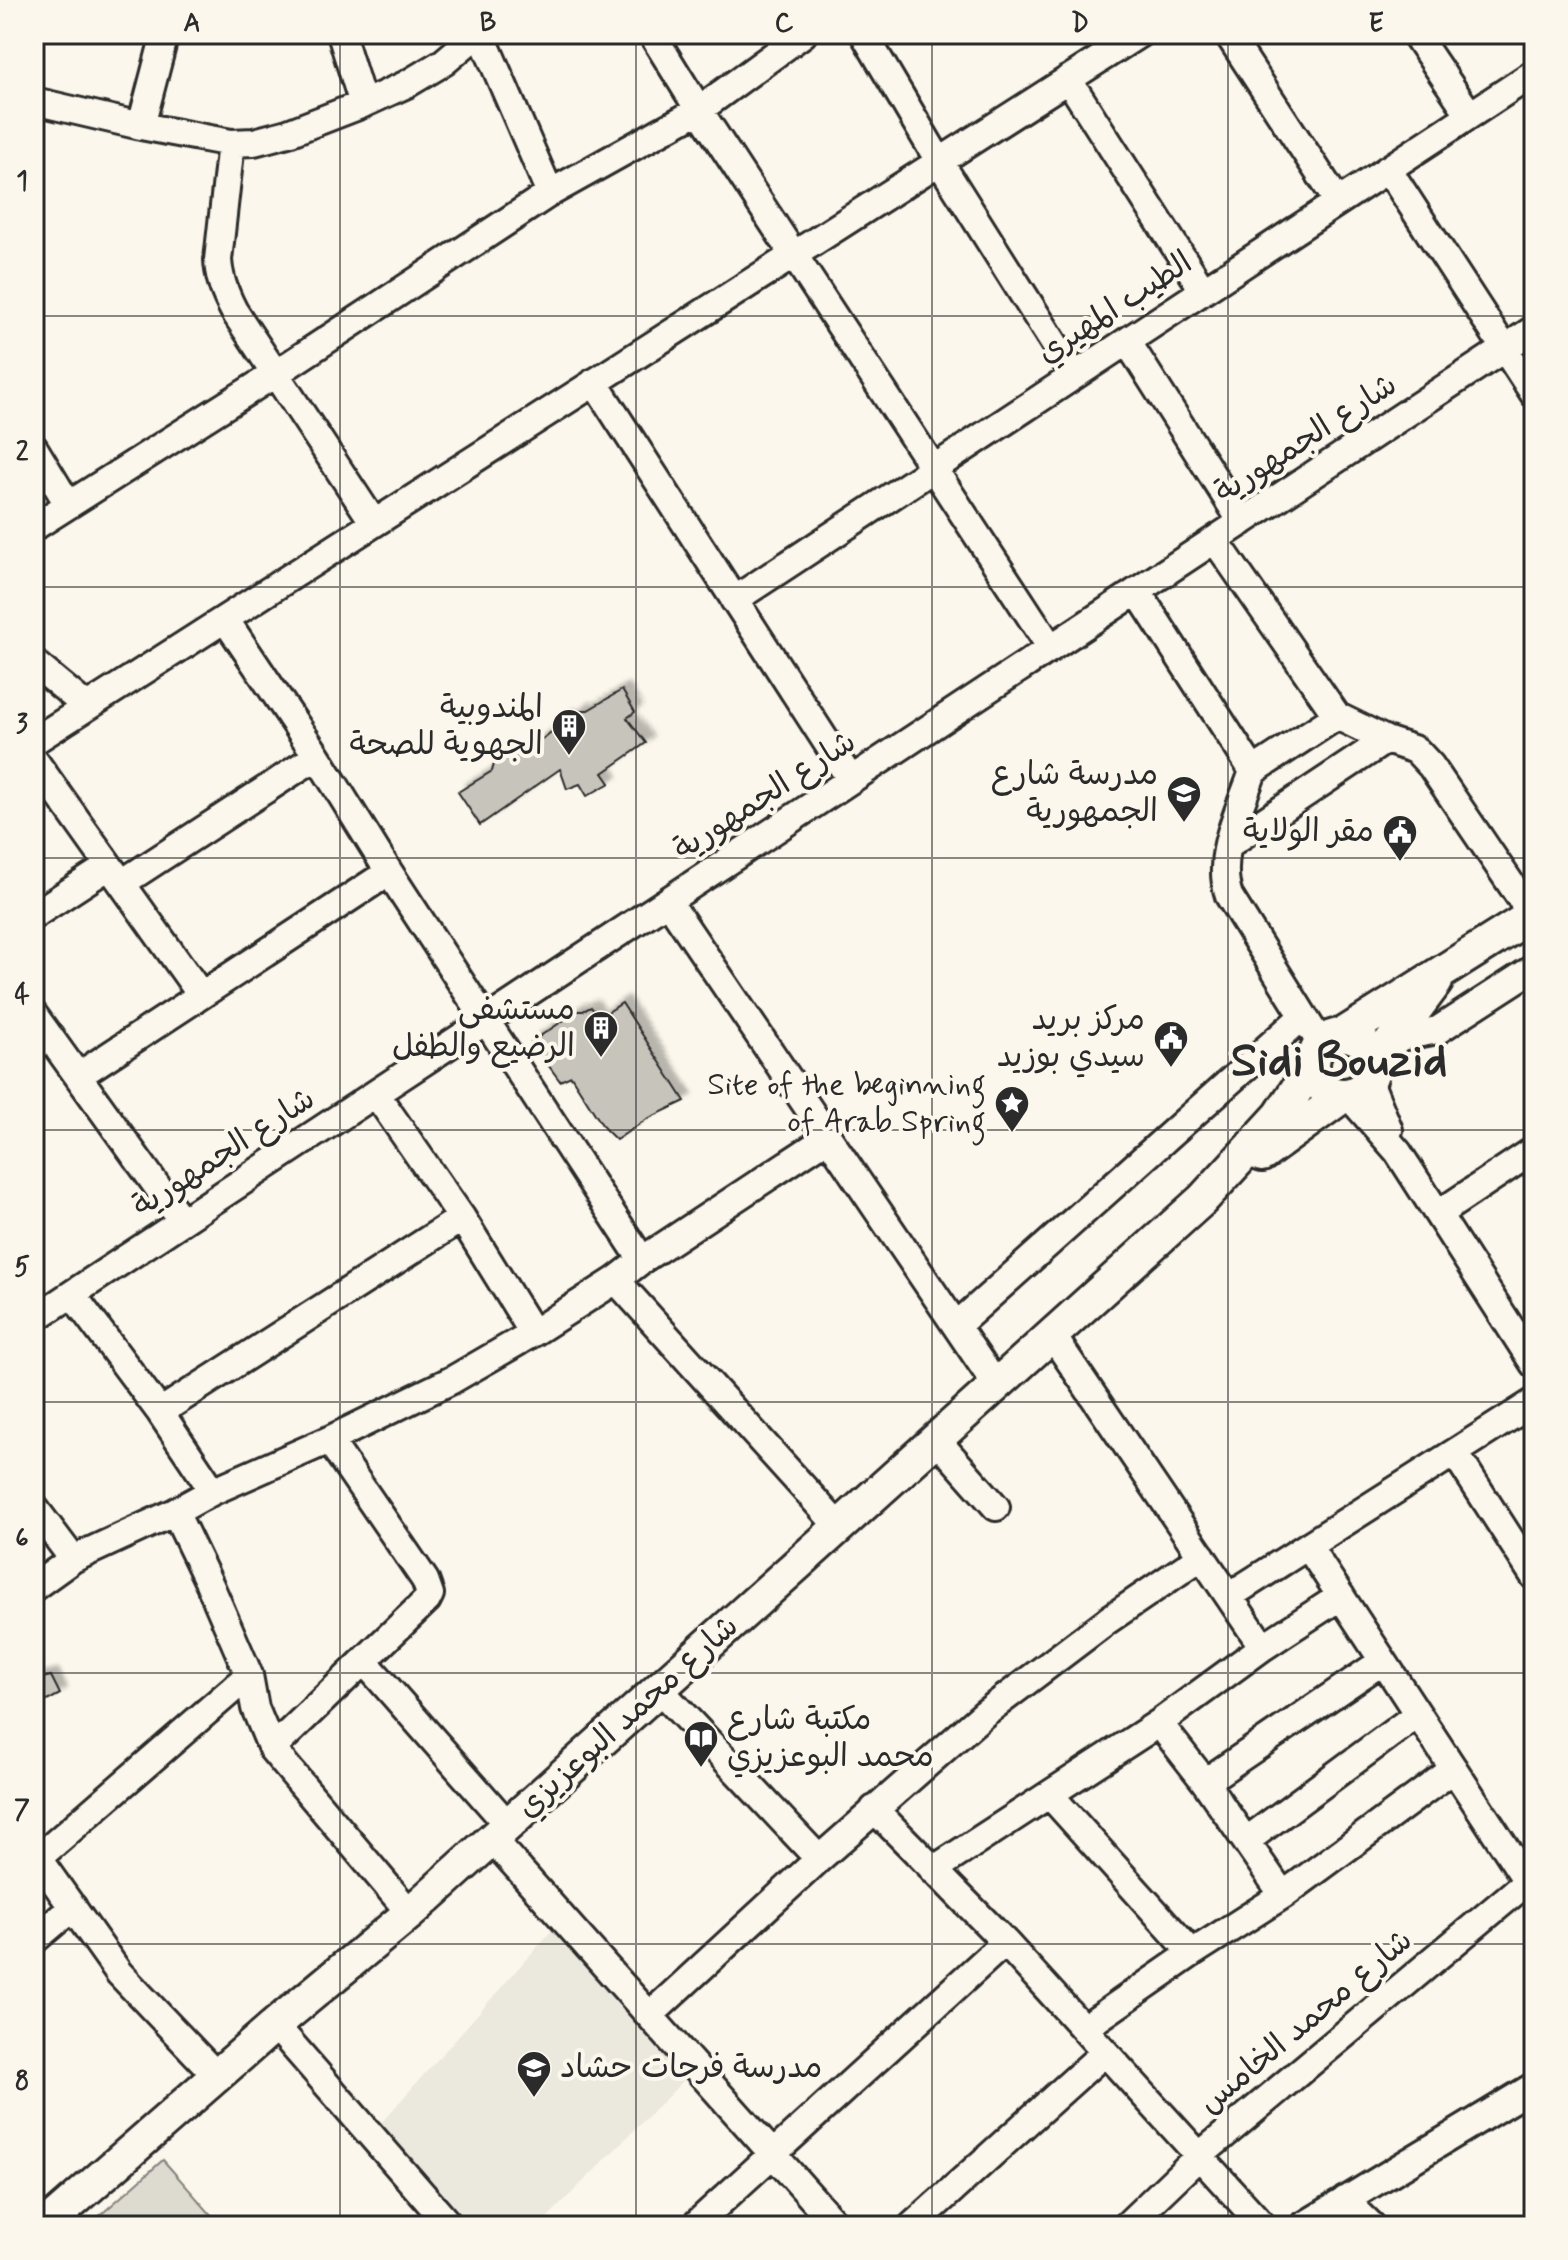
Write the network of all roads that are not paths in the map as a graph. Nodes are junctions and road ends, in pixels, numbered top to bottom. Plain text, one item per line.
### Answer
1 (165, 34) edge
2 (341, 34) edge
3 (479, 34) edge
4 (652, 34) edge
5 (803, 34) edge
6 (864, 34) edge
7 (1139, 34) edge
8 (1228, 34) edge
9 (1415, 34) edge
10 (1534, 73) edge
11 (1068, 79) junction
12 (34, 101) edge
13 (363, 104) junction
14 (699, 110) junction
15 (1470, 115) junction
16 (141, 126) junction
17 (231, 143) junction
18 (939, 161) junction
19 (1388, 169) junction
20 (550, 193) junction
21 (1338, 202) junction
22 (795, 254) junction
23 (1203, 290) junction
24 (1534, 329) edge
25 (1127, 341) junction
26 (1505, 349) junction
27 (275, 374) junction
28 (1074, 375) junction
29 (594, 382) junction
30 (1534, 394) edge
31 (34, 448) edge
32 (934, 468) junction
33 (68, 504) junction
34 (1242, 522) junction
35 (374, 523) junction
36 (34, 527) edge
37 (1215, 540) junction
38 (1137, 591) junction
39 (734, 600) junction
40 (225, 619) junction
41 (1051, 648) junction
42 (34, 663) edge
43 (87, 707) junction
44 (1337, 716) junction
45 (1386, 740) junction
46 (34, 741) edge
47 (317, 756) junction
48 (34, 760) edge
49 (1253, 771) junction
50 (851, 780) junction
51 (1228, 845) junction
52 (389, 872) junction
53 (116, 874) junction
54 (668, 901) junction
55 (34, 915) edge
56 (1533, 915) edge
57 (1448, 967) junction
58 (1534, 968) edge
59 (201, 995) junction
60 (34, 1015) edge
61 (1303, 1016) junction
62 (486, 1021) junction
63 (1395, 1038) junction
64 (1325, 1048) junction
65 (78, 1076) junction
66 (1359, 1084) junction
67 (376, 1094) junction
68 (827, 1138) junction
69 (1534, 1150) edge
70 (1202, 1200) junction
71 (1438, 1214) junction
72 (462, 1218) junction
73 (182, 1221) junction
74 (642, 1260) junction
75 (616, 1280) junction
76 (72, 1294) junction
77 (37, 1311) edge
78 (956, 1326) junction
79 (533, 1333) junction
80 (1052, 1335) junction
81 (1526, 1335) edge
82 (1534, 1364) edge
83 (996, 1385) junction
84 (1534, 1402) edge
85 (160, 1412) junction
86 (936, 1439) junction
87 (329, 1440) junction
88 (1455, 1453) junction
89 (213, 1491) junction
90 (34, 1507) edge
91 (996, 1507) dead end
92 (175, 1512) junction
93 (839, 1527) junction
94 (1308, 1546) junction
95 (1202, 1556) junction
96 (73, 1559) junction
97 (1534, 1576) edge
98 (34, 1587) edge
99 (1229, 1596) junction
100 (1341, 1596) junction
101 (1263, 1647) junction
102 (364, 1661) junction
103 (1383, 1661) junction
104 (249, 1675) junction
105 (659, 1689) junction
106 (1418, 1714) junction
107 (1159, 1723) junction
108 (272, 1749) junction
109 (1454, 1769) junction
110 (1205, 1782) junction
111 (1050, 1795) junction
112 (874, 1809) junction
113 (500, 1832) junction
114 (1246, 1841) junction
115 (36, 1856) edge
116 (819, 1859) junction
117 (933, 1870) junction
118 (1530, 1879) edge
119 (1283, 1895) junction
120 (73, 1907) junction
121 (410, 1913) junction
122 (34, 1940) edge
123 (1005, 1942) junction
124 (1192, 1953) junction
125 (650, 2015) junction
126 (275, 2025) junction
127 (1084, 2028) junction
128 (1105, 2052) junction
129 (217, 2076) junction
130 (1534, 2086) edge
131 (772, 2153) junction
132 (1199, 2156) junction
133 (1345, 2200) junction
134 (45, 2226) edge
135 (450, 2226) edge
136 (694, 2226) edge
137 (837, 2226) edge
138 (912, 2226) edge
139 (1126, 2226) edge
140 (1263, 2226) edge
141 (1303, 2226) edge
142 (1372, 2226) edge

1 - 16 street
2 - 13 street
3 - 13 street
3 - 20 street
4 - 14 street
5 - 14 street
6 - 18 street
7 - 11 street
8 - 21 street
9 - 15 street
10 - 15 street, الطيب المهيري
11 - 18 street
11 - 23 street
12 - 16 street
13 - 17 street
14 - 20 street
14 - 22 street
15 - 19 street, الطيب المهيري
16 - 17 street
17 - 27 street
18 - 22 street
18 - 28 street
19 - 21 street, الطيب المهيري
19 - 26 street
20 - 27 street
21 - 23 street, الطيب المهيري
22 - 29 street
22 - 32 street
23 - 25 street, الطيب المهيري
24 - 26 street, شارع الجمهورية
25 - 28 street, الطيب المهيري
25 - 34 street
26 - 30 street
26 - 34 street, شارع الجمهورية
27 - 33 street
27 - 35 street
28 - 32 street, الطيب المهيري
29 - 35 street
29 - 39 street
31 - 33 street
32 - 39 street, الطيب المهيري
32 - 41 street
33 - 36 street
34 - 37 street, شارع الجمهورية
35 - 40 street
37 - 38 street, شارع الجمهورية
37 - 44 street
38 - 41 street, شارع الجمهورية
38 - 49 street
39 - 50 street
40 - 43 street
40 - 47 street
41 - 50 street, شارع الجمهورية
42 - 43 street
43 - 46 street
44 - 45 street
44 - 49 street
45 - 51 street
45 - 56 street
47 - 52 street
47 - 53 street
48 - 53 street
49 - 51 street
50 - 54 street, شارع الجمهورية
51 - 61 street
52 - 59 street
52 - 62 street
53 - 55 street
53 - 59 street
54 - 62 street, شارع الجمهورية
54 - 68 street
56 - 57 main road
57 - 63 main road, شارع محمد البوعزيزي
57 - 64 main road
58 - 63 street
59 - 65 street
60 - 65 street
61 - 64 street
61 - 78 street
62 - 67 street, شارع الجمهورية
62 - 74 street
63 - 66 main road, شارع محمد البوعزيزي
64 - 66 main road
64 - 66 main road
64 - 70 main road, شارع محمد البوعزيزي
65 - 73 street
66 - 70 main road, شارع محمد البوعزيزي
66 - 71 street
67 - 72 street
67 - 73 street, شارع الجمهورية
68 - 74 street
68 - 78 street
69 - 71 street
70 - 80 main road, شارع محمد البوعزيزي
71 - 81 street
72 - 79 street
72 - 85 street
73 - 76 street, شارع الجمهورية
74 - 75 street
75 - 79 street
75 - 93 street
76 - 77 street, شارع الجمهورية
76 - 85 street
78 - 83 street
79 - 87 street
80 - 83 main road, شارع محمد البوعزيزي
80 - 95 street
81 - 82 street
83 - 86 main road, شارع محمد البوعزيزي
84 - 88 street
85 - 89 street
86 - 91 street
86 - 93 main road, شارع محمد البوعزيزي
87 - 89 street
87 - 102 street
88 - 94 street
88 - 97 street
89 - 92 street
90 - 96 street
92 - 96 street
92 - 104 street
93 - 105 main road, شارع محمد البوعزيزي
94 - 99 street
94 - 100 street
95 - 99 street
95 - 112 street
96 - 98 street
99 - 101 street
100 - 101 street
100 - 103 street
101 - 107 street
102 - 108 street
102 - 113 street
103 - 106 street
103 - 110 street
104 - 108 street
104 - 115 street
105 - 113 main road, شارع محمد البوعزيزي
105 - 116 street
106 - 109 street
106 - 114 street
107 - 110 street
107 - 111 street
108 - 121 street
109 - 118 street
109 - 119 street
110 - 114 street
111 - 117 street
111 - 124 street
112 - 116 street
112 - 117 street
113 - 121 main road, شارع محمد البوعزيزي
113 - 125 street
114 - 119 street
115 - 120 street
116 - 125 street
117 - 123 street
118 - 132 street, شارع محمد الخامس
119 - 124 street
120 - 122 street
120 - 129 street
121 - 126 main road, شارع محمد البوعزيزي
123 - 127 street
123 - 131 street
124 - 127 street
125 - 131 street
126 - 129 main road, شارع محمد البوعزيزي
126 - 135 street
127 - 128 street
128 - 132 street
128 - 138 street
129 - 134 main road, شارع محمد البوعزيزي
130 - 133 street
131 - 136 street
131 - 137 street
132 - 139 street, شارع محمد الخامس
132 - 140 street
133 - 141 street
133 - 142 street

